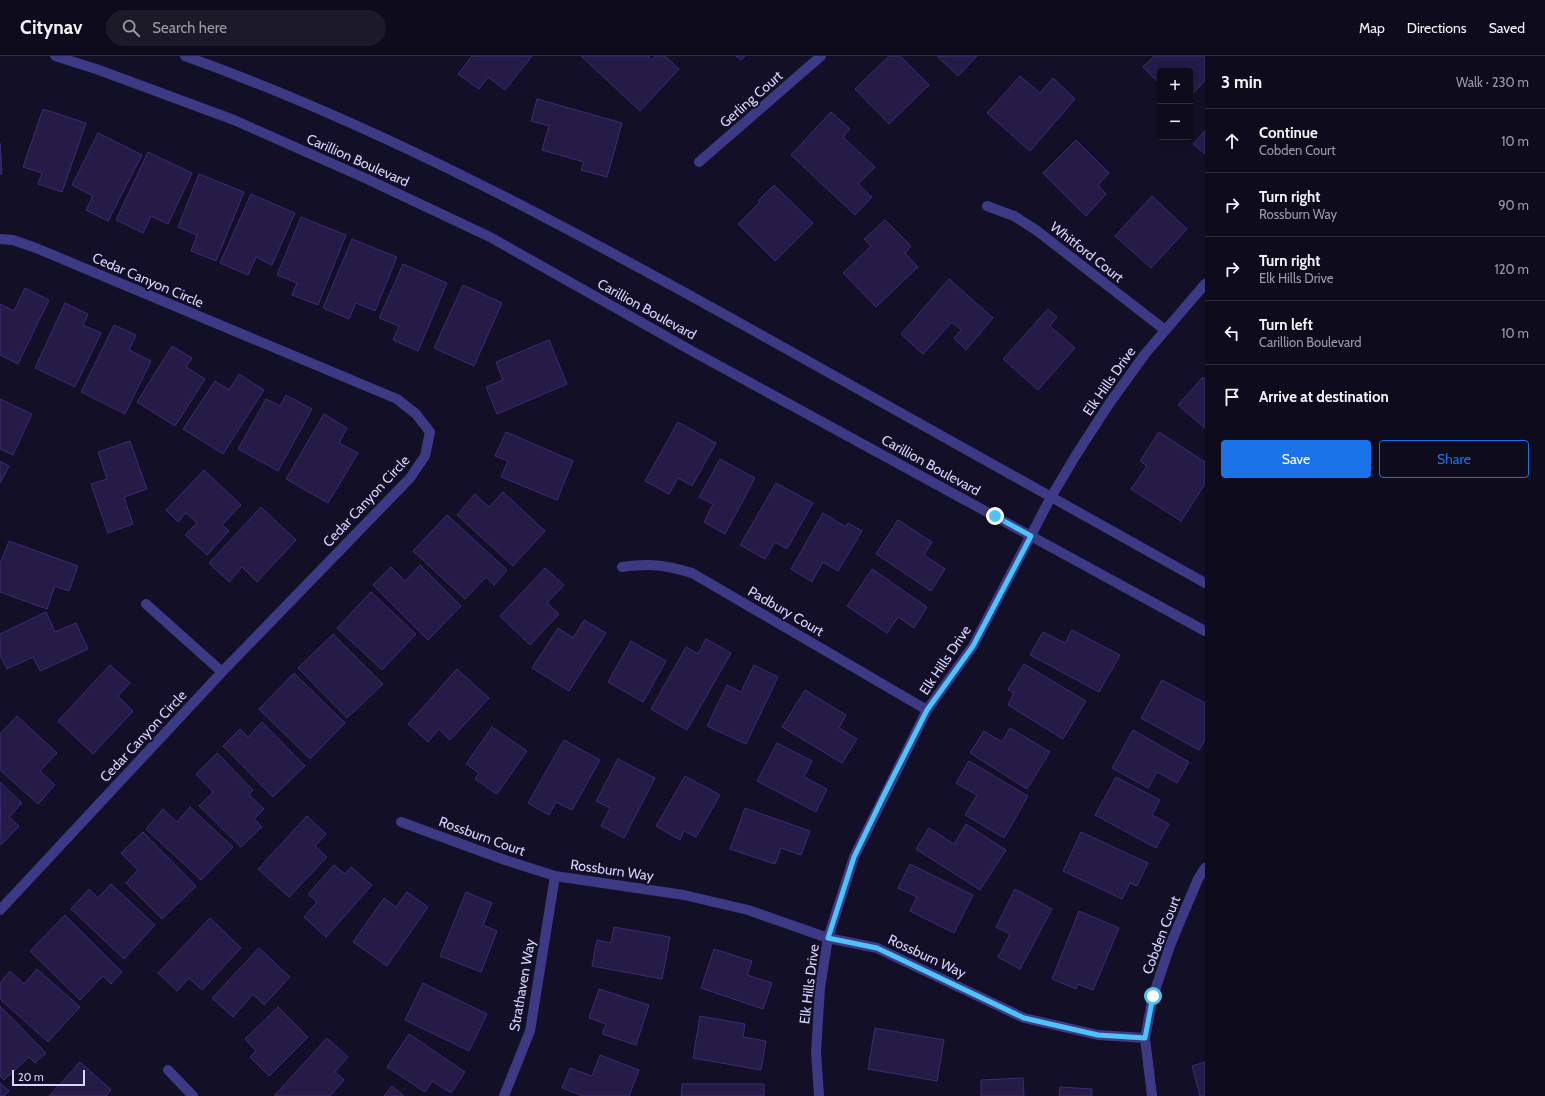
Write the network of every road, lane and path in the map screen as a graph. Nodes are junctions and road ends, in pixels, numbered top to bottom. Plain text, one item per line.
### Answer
1 (55, 56) edge
2 (185, 56) edge
3 (821, 56) edge
4 (699, 162) dead end
5 (987, 206) dead end
6 (0, 239) edge
7 (1205, 284) edge
8 (1165, 330) junction
9 (1051, 496) junction
10 (1031, 536) junction
11 (622, 567) dead end
12 (1205, 583) edge
13 (146, 604) dead end
14 (1205, 631) edge
15 (222, 672) junction
16 (927, 710) junction
17 (401, 822) dead end
18 (1205, 868) edge
19 (555, 876) junction
20 (0, 910) edge
21 (828, 938) junction
22 (1145, 1038) junction
23 (168, 1070) dead end
24 (193, 1096) edge
25 (504, 1096) edge
26 (819, 1096) edge
27 (1152, 1096) edge

1 - 10 street, Carillion Boulevard
2 - 9 street
3 - 4 street, Gerling Court
5 - 8 street, Whitford Court
6 - 15 street, Cedar Canyon Circle
7 - 8 street, Elk Hills Drive
8 - 9 street, Elk Hills Drive
9 - 10 street, Elk Hills Drive
9 - 12 street
10 - 14 street, Carillion Boulevard
10 - 16 street, Elk Hills Drive
11 - 16 street, Padbury Court
13 - 15 street
15 - 20 street, Cedar Canyon Circle
16 - 21 street, Elk Hills Drive
17 - 19 street, Rossburn Court
18 - 22 street, Cobden Court
19 - 21 street, Rossburn Way
19 - 25 street, Strathaven Way
21 - 22 street, Rossburn Way
21 - 26 street, Elk Hills Drive
22 - 27 street, Cobden Court
23 - 24 street

